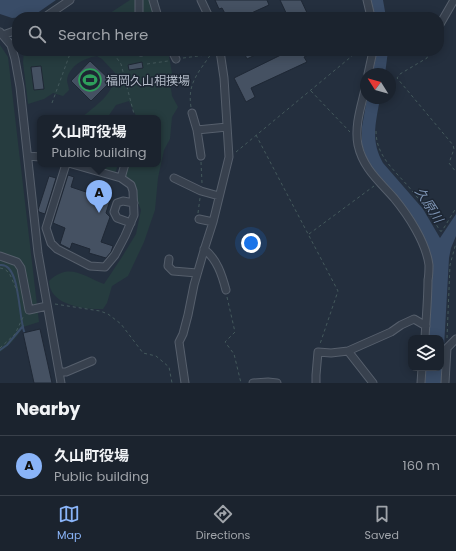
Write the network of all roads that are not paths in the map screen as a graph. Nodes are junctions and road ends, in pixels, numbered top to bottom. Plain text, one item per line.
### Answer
1 (70, 0) edge
2 (139, 0) edge
3 (153, 0) edge
4 (201, 0) edge
5 (367, 0) edge
6 (454, 0) edge
7 (52, 12) edge
8 (139, 12) edge
9 (157, 12) edge
10 (206, 12) edge
11 (370, 12) edge
12 (444, 17) edge
13 (12, 31) edge
14 (2, 33) edge
15 (12, 48) edge
16 (14, 56) edge
17 (16, 56) edge
18 (174, 56) edge
19 (221, 56) edge
20 (372, 56) edge
21 (15, 59) junction
22 (176, 60) road end
23 (369, 68) edge
24 (362, 104) edge
25 (192, 113) road end
26 (227, 127) junction
27 (197, 130) junction
28 (28, 156) junction
29 (37, 156) edge
30 (201, 156) dead end
31 (65, 167) edge
32 (82, 167) edge
33 (124, 167) edge
34 (121, 178) junction
35 (174, 178) dead end
36 (219, 196) junction
37 (134, 204) junction
38 (199, 219) dead end
39 (213, 222) junction
40 (131, 223) junction
41 (204, 249) junction
42 (0, 256) edge
43 (169, 259) dead end
44 (198, 274) junction
45 (226, 290) road end
46 (47, 304) junction
47 (426, 326) junction
48 (425, 335) edge
49 (456, 339) edge
50 (348, 351) junction
51 (92, 361) dead end
52 (422, 371) edge
53 (59, 372) junction
54 (61, 383) edge
55 (185, 383) edge
56 (253, 383) edge
57 (277, 383) edge
58 (316, 383) edge
59 (373, 383) edge
60 (421, 383) edge
61 (445, 383) edge

1 - 7 street
2 - 8 street
3 - 9 street
4 - 10 street
5 - 11 street
6 - 12 street
13 - 14 street
14 - 15 street
16 - 21 street
17 - 21 street
18 - 22 street
19 - 26 street
20 - 23 street
21 - 28 street
24 - 47 street
25 - 27 street
26 - 27 street
26 - 36 street
27 - 30 street
28 - 29 street
28 - 46 street
31 - 40 street
32 - 34 street
33 - 34 street
34 - 37 street
35 - 36 street
36 - 39 street
37 - 40 street
37 - 40 street
38 - 39 street
39 - 41 street
41 - 44 street
41 - 45 street
42 - 46 street
43 - 44 street
44 - 55 street
46 - 53 street
47 - 48 street
47 - 50 street
49 - 61 street
50 - 58 street
50 - 59 street
51 - 53 street
52 - 60 street
53 - 54 street
56 - 57 street

